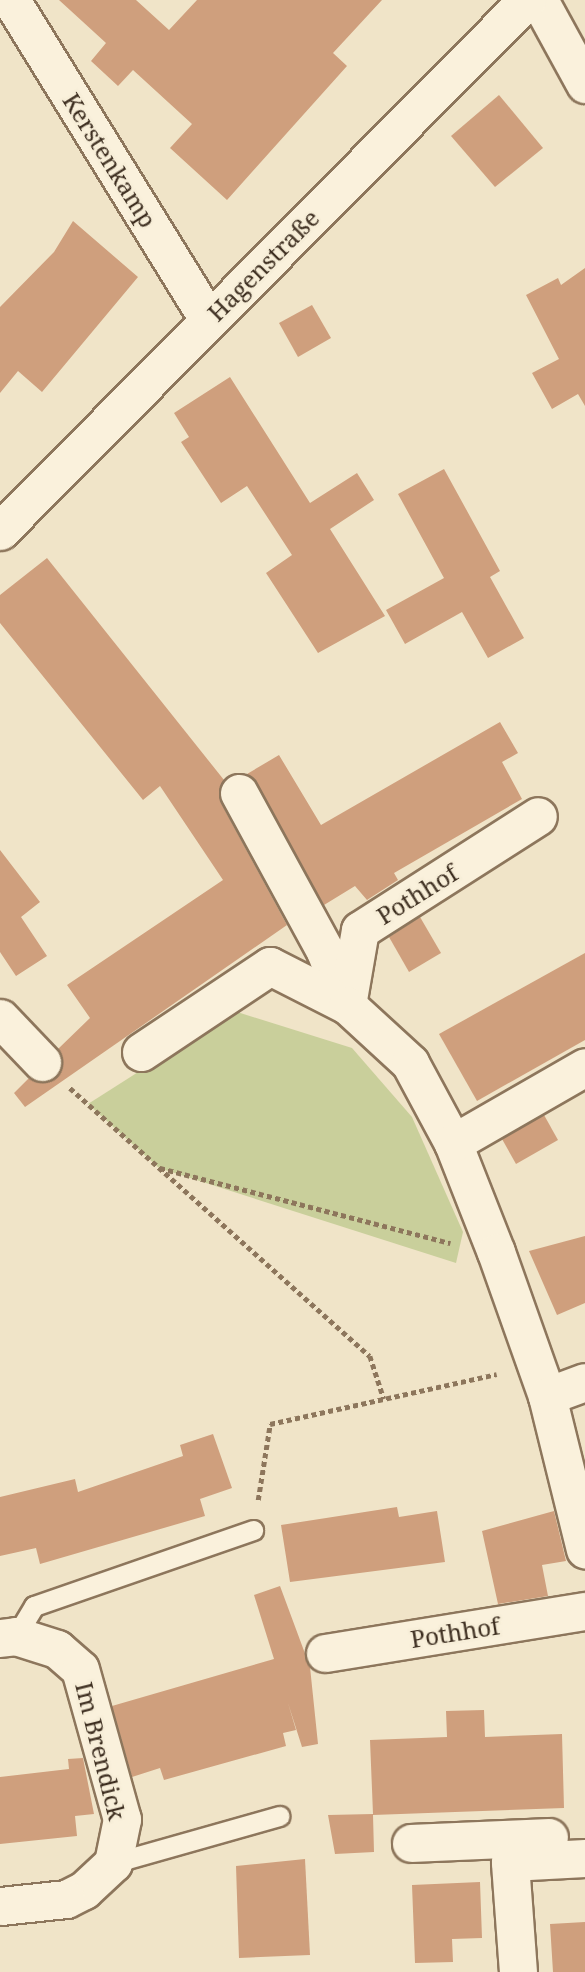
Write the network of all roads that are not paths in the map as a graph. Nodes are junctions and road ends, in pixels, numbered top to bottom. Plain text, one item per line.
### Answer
1 (11, 0) edge
2 (527, 0) edge
3 (539, 0) edge
4 (585, 84) edge
5 (208, 319) junction
6 (0, 531) edge
7 (239, 793) dead end
8 (538, 817) dead end
9 (347, 1005) junction
10 (0, 1018) edge
11 (141, 1052) dead end
12 (42, 1062) road end
13 (585, 1067) edge
14 (453, 1143) junction
15 (541, 1380) junction
16 (585, 1382) edge
17 (253, 1530) road end
18 (585, 1549) edge
19 (585, 1611) edge
20 (8, 1637) edge
21 (324, 1653) dead end
22 (279, 1816) dead end
23 (585, 1836) edge
24 (411, 1843) dead end
25 (585, 1858) edge
26 (113, 1863) junction
27 (0, 1906) edge
28 (518, 1972) edge

1 - 5 street, Kerstenkamp
2 - 5 street, Hagenstraße
3 - 4 street
5 - 6 street, Hagenstraße
7 - 9 street
8 - 9 street, Pothhof
9 - 11 street
9 - 14 street
10 - 12 street
13 - 14 street
14 - 15 street
15 - 16 street
15 - 18 street
17 - 20 lane, Im Brendick
19 - 21 street, Pothhof
20 - 26 street, Im Brendick
22 - 26 lane
23 - 24 street
25 - 28 street
26 - 27 street

